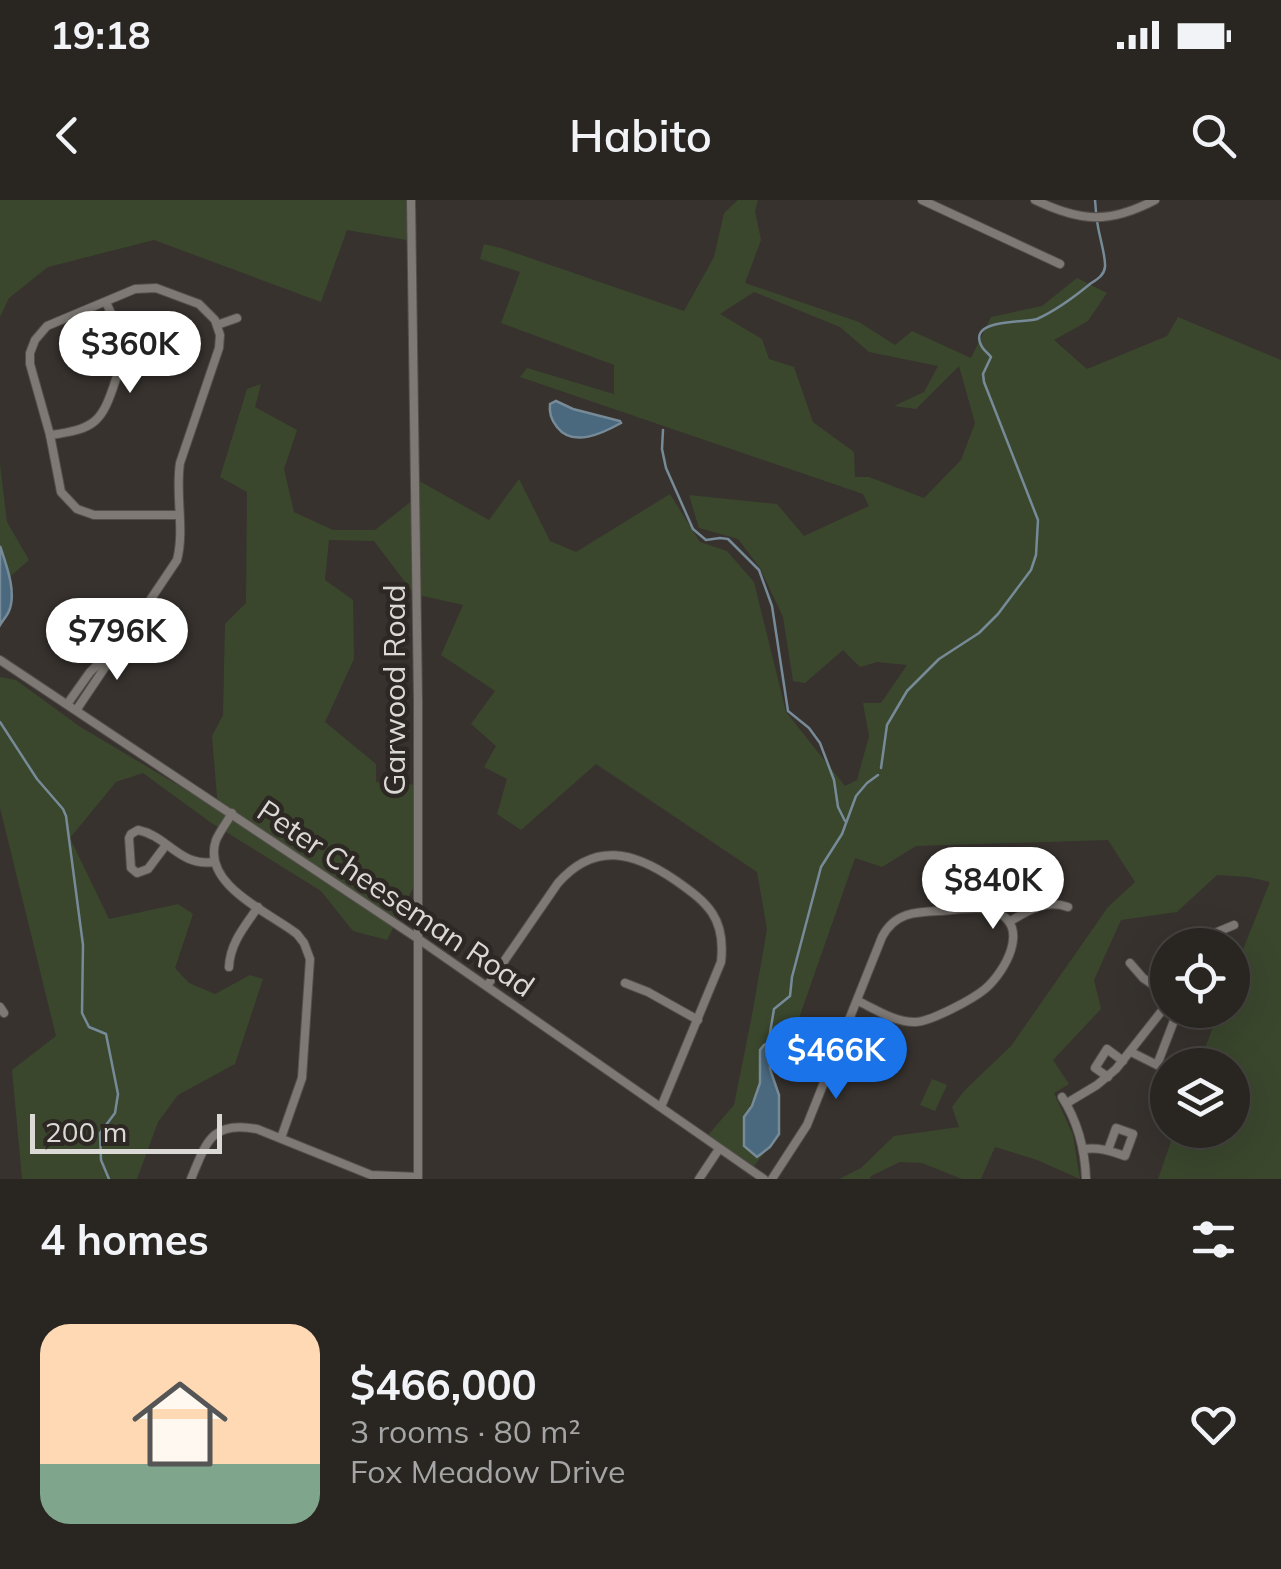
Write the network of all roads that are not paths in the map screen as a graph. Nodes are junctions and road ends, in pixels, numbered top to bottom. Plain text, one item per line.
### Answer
1 (411, 200) edge
2 (922, 200) edge
3 (1034, 200) edge
4 (1155, 200) edge
5 (1060, 264) dead end
6 (106, 302) junction
7 (236, 318) dead end
8 (217, 325) junction
9 (50, 436) junction
10 (179, 515) junction
11 (142, 614) junction
12 (170, 644) dead end
13 (0, 660) edge
14 (72, 706) junction
15 (232, 813) junction
16 (166, 845) junction
17 (214, 862) junction
18 (258, 907) junction
19 (1068, 907) dead end
20 (1009, 922) junction
21 (1234, 925) dead end
22 (1226, 928) edge
23 (417, 938) junction
24 (1130, 963) dead end
25 (229, 967) dead end
26 (625, 983) dead end
27 (1150, 983) edge
28 (487, 986) junction
29 (858, 1001) junction
30 (698, 1020) junction
31 (1150, 1027) edge
32 (1171, 1028) edge
33 (1131, 1052) junction
34 (1123, 1061) junction
35 (1108, 1076) junction
36 (661, 1107) junction
37 (281, 1138) junction
38 (719, 1149) junction
39 (1084, 1149) junction
40 (1108, 1150) dead end
41 (370, 1177) edge
42 (418, 1178) edge
43 (191, 1179) edge
44 (699, 1179) edge
45 (768, 1179) edge
46 (1086, 1179) edge

1 - 23 street, Garwood Road
2 - 5 street
3 - 4 street
6 - 8 street
6 - 9 street
6 - 9 street
7 - 8 street
8 - 10 street
9 - 10 street
10 - 11 street
11 - 12 street
11 - 14 street
13 - 14 street, Peter Cheeseman Road
14 - 15 street, Peter Cheeseman Road
15 - 17 street
15 - 23 street, Peter Cheeseman Road
16 - 16 street
16 - 17 street
17 - 18 street
18 - 25 street
18 - 37 street
19 - 20 street
20 - 29 street
20 - 29 street
21 - 22 street
23 - 28 street, Peter Cheeseman Road
23 - 42 street, Garwood Road
24 - 27 street
26 - 30 street
28 - 30 street
28 - 36 street, Peter Cheeseman Road
29 - 45 street
30 - 36 street
31 - 33 street
32 - 33 street
33 - 34 street
34 - 35 street
34 - 35 street
35 - 39 street
36 - 38 street, Peter Cheeseman Road
37 - 41 street
37 - 43 street
38 - 44 street
38 - 45 street, Peter Cheeseman Road
39 - 40 street
39 - 46 street
41 - 42 street

